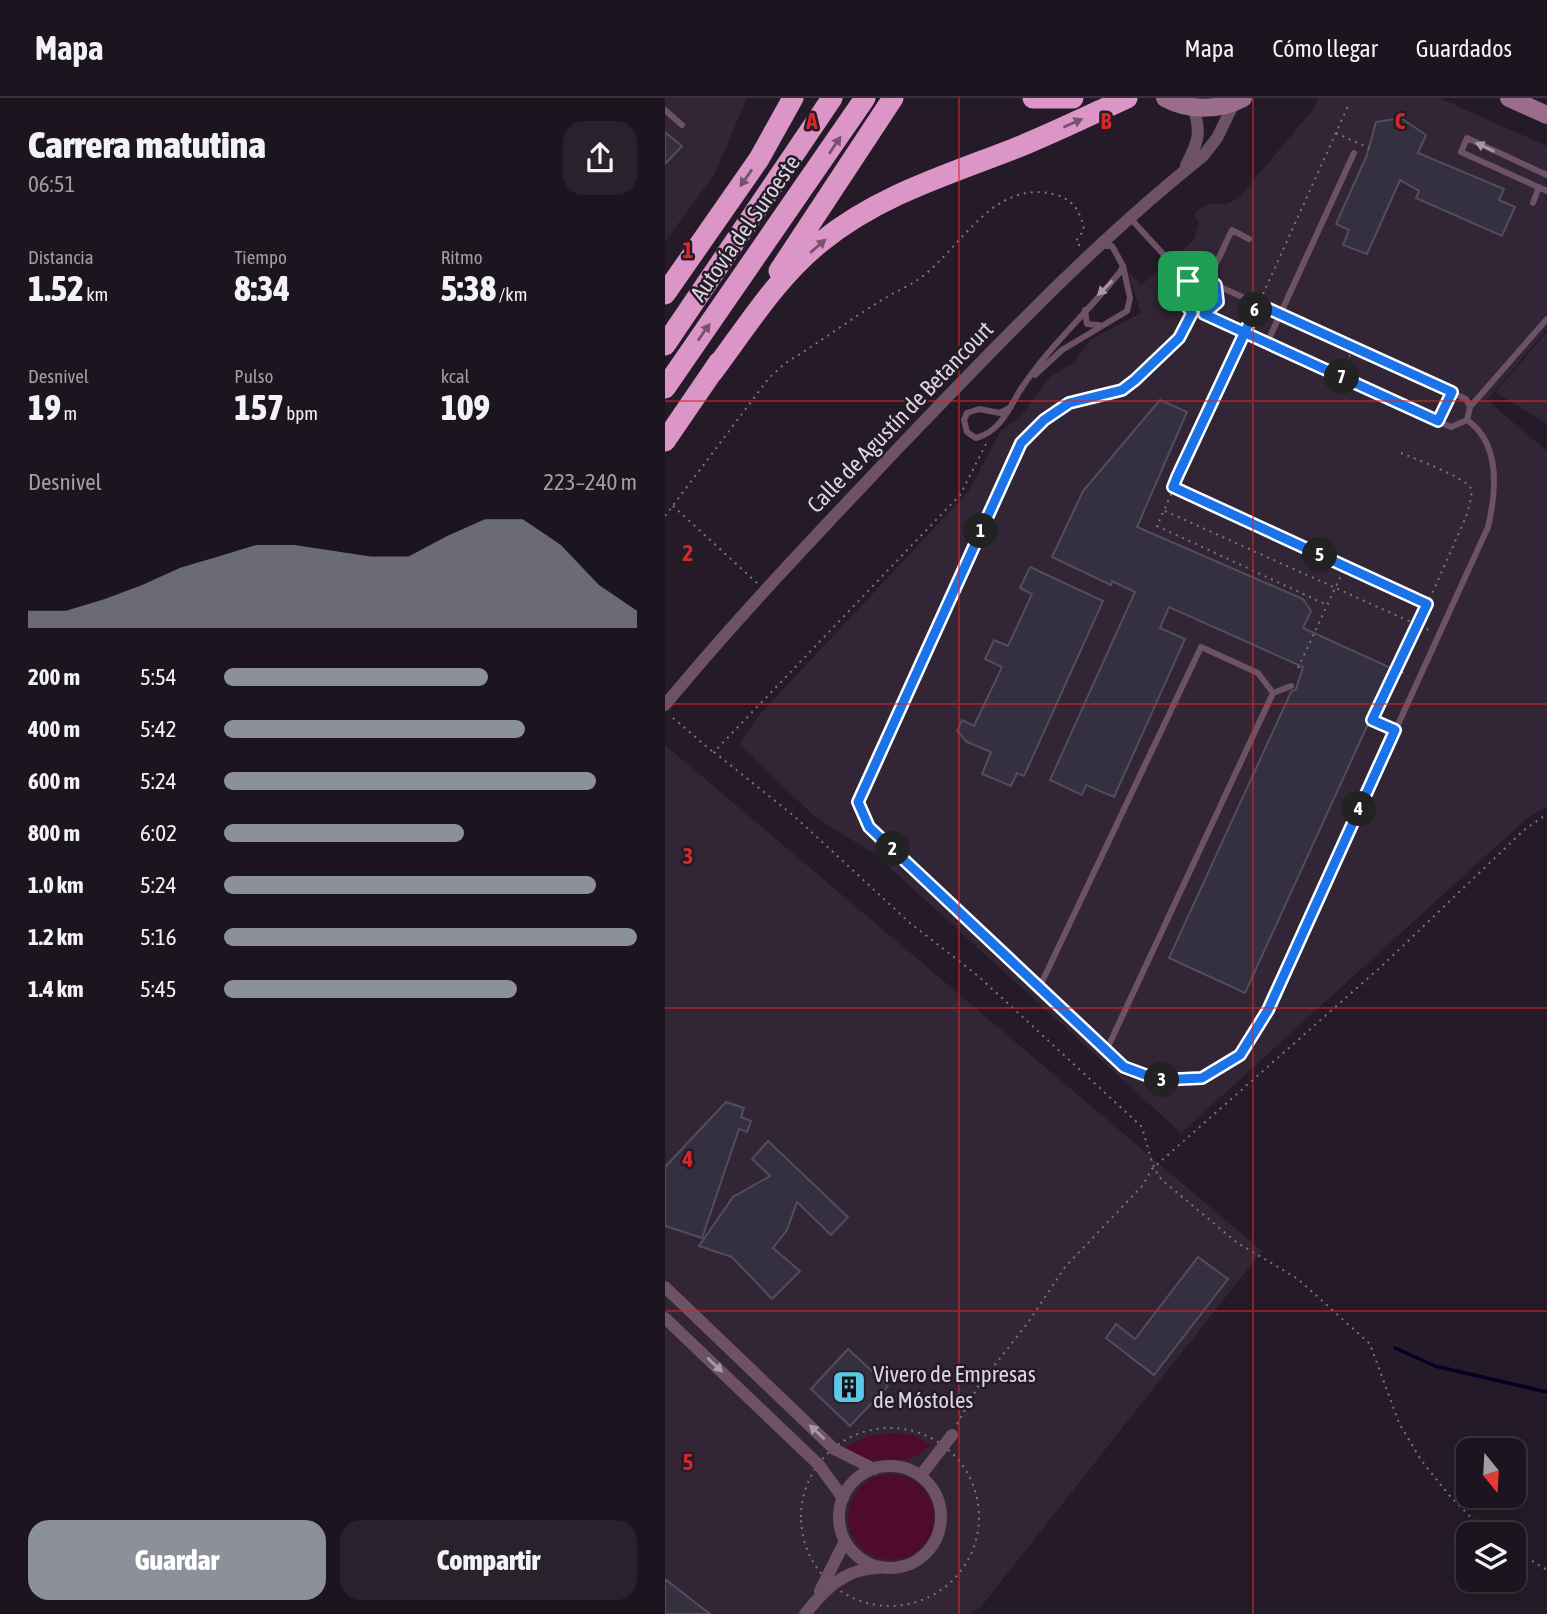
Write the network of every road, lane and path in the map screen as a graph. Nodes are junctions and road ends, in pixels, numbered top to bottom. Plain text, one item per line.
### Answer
1 (793, 98) edge
2 (832, 98) edge
3 (865, 98) edge
4 (893, 98) edge
5 (1033, 98) edge
6 (1073, 98) edge
7 (1127, 98) edge
8 (1165, 98) edge
9 (1509, 98) edge
10 (1239, 100) edge
11 (1349, 104) dead end
12 (1193, 107) junction
13 (665, 110) edge
14 (1547, 115) edge
15 (682, 125) dead end
16 (1335, 133) junction
17 (1369, 148) dead end
18 (1353, 153) dead end
19 (1181, 173) junction
20 (1547, 175) edge
21 (1539, 187) junction
22 (1547, 191) edge
23 (1533, 202) dead end
24 (1130, 218) junction
25 (1249, 239) dead end
26 (1092, 252) junction
27 (1123, 266) junction
28 (1209, 279) junction
29 (1188, 281) junction
30 (1216, 285) junction
31 (665, 294) edge
32 (1258, 304) junction
33 (1086, 308) junction
34 (1192, 313) junction
35 (1279, 313) junction
36 (1204, 314) junction
37 (1547, 319) edge
38 (1102, 325) junction
39 (1243, 332) junction
40 (1266, 343) junction
41 (665, 345) edge
42 (1354, 348) junction
43 (712, 373) junction
44 (1339, 376) junction
45 (665, 388) edge
46 (1452, 392) junction
47 (1018, 395) junction
48 (1011, 407) junction
49 (1470, 407) junction
50 (1438, 421) junction
51 (1467, 421) junction
52 (665, 442) edge
53 (1401, 453) dead end
54 (1173, 487) junction
55 (673, 506) junction
56 (1164, 510) junction
57 (665, 516) edge
58 (1345, 566) junction
59 (1336, 588) junction
60 (765, 590) junction
61 (1427, 604) junction
62 (1327, 605) junction
63 (1419, 626) junction
64 (1434, 632) dead end
65 (1298, 668) dead end
66 (1398, 670) junction
67 (1412, 678) dead end
68 (1291, 686) dead end
69 (1273, 693) junction
70 (665, 705) edge
71 (673, 718) dead end
72 (1372, 720) joint
73 (1395, 730) junction
74 (714, 752) dead end
75 (1547, 814) edge
76 (1040, 986) junction
77 (1107, 1048) junction
78 (665, 1287) edge
79 (665, 1318) edge
80 (948, 1440) junction
81 (834, 1449) junction
82 (819, 1465) junction
83 (874, 1469) junction
84 (921, 1475) junction
85 (843, 1498) junction
86 (845, 1541) junction
87 (1526, 1557) edge
88 (884, 1568) junction
89 (1547, 1570) edge
90 (828, 1583) junction
91 (805, 1614) edge

1 -> 31 highway
2 - 41 highway, Autovía del Suroeste
45 -> 3 highway, Autovía del Suroeste
4 - 43 highway
5 - 6 highway
43 -> 7 highway
8 - 12 street
9 - 14 street
10 - 12 street
10 - 19 street, Calle de Agustín de Betancourt
11 - 16 path
12 - 19 street, Calle de Agustín de Betancourt
13 - 15 lane
16 - 17 path
16 - 32 path
18 - 35 lane
19 - 24 street, Calle de Agustín de Betancourt
20 -> 21 lane
21 - 22 lane
21 - 23 lane
24 - 26 street, Calle de Agustín de Betancourt
24 - 29 lane
25 - 28 lane
26 - 27 lane
26 - 55 path
26 - 60 street, Calle de Agustín de Betancourt
27 -> 33 lane
27 - 38 lane
28 - 29 lane
28 - 30 lane
29 - 34 lane
30 - 32 lane
30 - 36 lane
32 - 35 lane
32 - 39 path
33 - 38 lane
33 - 47 lane
34 - 36 lane
34 - 76 lane
35 - 40 lane
35 - 42 lane
36 - 39 lane
37 - 49 lane
38 - 47 lane
39 - 40 lane
39 - 54 path
40 - 44 lane
42 - 44 path
42 - 46 lane
43 - 52 highway
44 - 50 lane
46 - 49 lane
46 - 50 path
47 - 48 lane
48 - 48 lane
49 - 51 lane
50 - 51 lane
51 - 73 lane
53 - 61 path
54 - 56 path
54 - 58 path
55 - 57 path
55 - 60 path
56 - 59 path
56 - 62 path
58 - 59 path
58 - 61 path
59 - 62 path
59 - 63 path
60 - 70 street, Calle de Agustín de Betancourt
61 - 63 path
62 - 65 path
63 - 64 path
63 - 66 path
66 - 67 path
66 - 72 path
68 - 69 lane
69 - 76 lane
69 - 77 lane
71 - 74 path
72 - 73 lane
73 - 77 lane
75 - 80 path
76 - 77 lane
81 -> 78 street
79 -> 82 street
80 - 81 path
80 - 84 street
80 - 90 path
81 - 82 path
81 - 83 street
82 - 85 street
82 - 90 path
83 - 84 street
83 - 85 street
84 - 88 street
85 - 86 street
86 - 88 street
86 - 90 street
87 - 89 path
88 - 90 street
90 - 91 street

